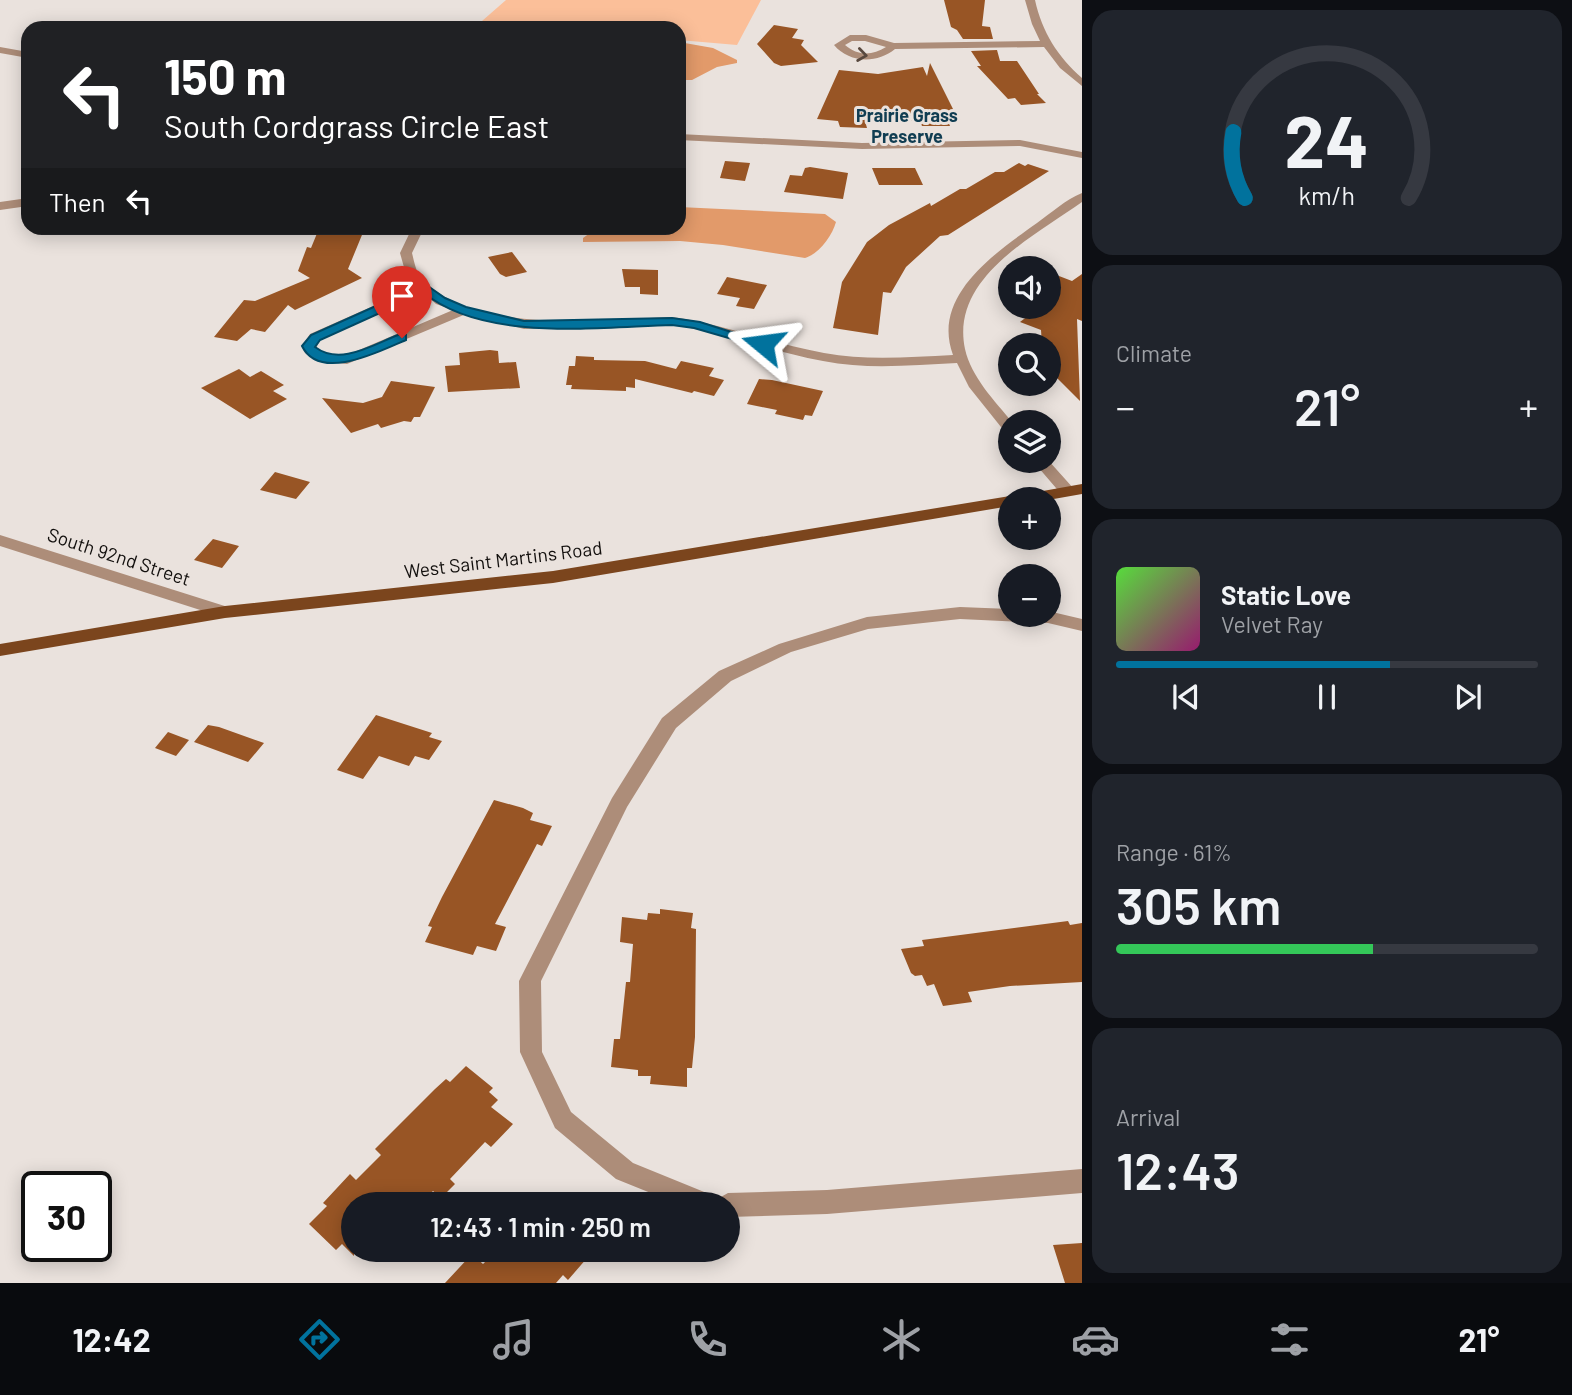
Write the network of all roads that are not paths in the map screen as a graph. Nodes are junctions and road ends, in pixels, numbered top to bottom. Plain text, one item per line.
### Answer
1 (1030, 0) edge
2 (1046, 44) junction
3 (893, 46) dead end
4 (0, 50) edge
5 (21, 54) edge
6 (1082, 83) edge
7 (686, 137) edge
8 (1082, 155) edge
9 (1082, 197) edge
10 (21, 203) edge
11 (2, 207) edge
12 (415, 235) edge
13 (425, 288) junction
14 (465, 310) junction
15 (960, 359) junction
16 (998, 415) edge
17 (1054, 473) edge
18 (1075, 491) edge
19 (998, 503) edge
20 (0, 540) edge
21 (225, 612) junction
22 (1082, 625) edge
23 (0, 650) edge
24 (1082, 1181) edge
25 (678, 1192) edge
26 (740, 1205) edge

1 - 2 street
2 - 3 street
2 - 6 street
4 - 5 street
7 - 8 street
9 - 15 street
10 - 11 street
12 - 13 street
13 - 14 street
13 - 14 street
14 - 15 street
15 - 16 street
17 - 18 street
19 - 21 main road, West Saint Martins Road
20 - 21 street, South 92nd Street
21 - 23 main road, West Saint Martins Road
22 - 25 street
24 - 26 street

